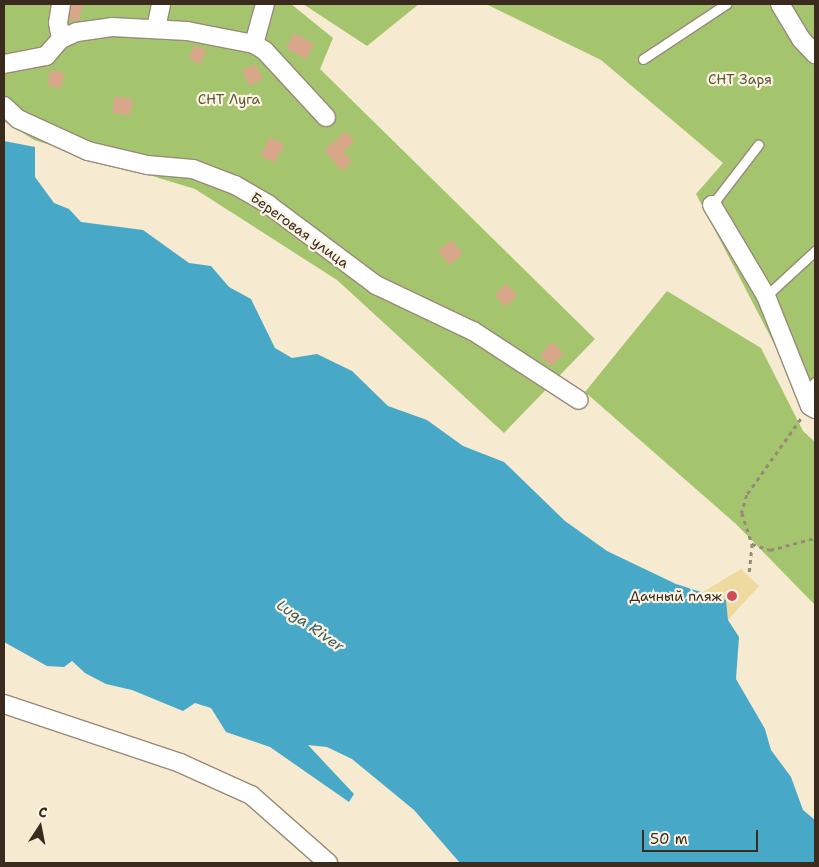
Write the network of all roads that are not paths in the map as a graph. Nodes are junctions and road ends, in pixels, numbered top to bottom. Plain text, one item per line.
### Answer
1 (61, 4) edge
2 (162, 4) edge
3 (265, 4) edge
4 (726, 4) edge
5 (780, 4) edge
6 (156, 28) junction
7 (61, 39) junction
8 (254, 44) junction
9 (815, 54) edge
10 (642, 58) dead end
11 (4, 64) edge
12 (4, 106) edge
13 (326, 117) dead end
14 (758, 145) dead end
15 (712, 205) joint
16 (815, 251) edge
17 (766, 296) junction
18 (811, 397) edge
19 (579, 400) dead end
20 (4, 704) edge
21 (328, 863) edge

1 - 7 street
2 - 6 street
3 - 8 street
4 - 10 lane
5 - 9 street
6 - 7 street
6 - 8 street
7 - 11 street
8 - 13 street
12 - 19 street, Береговая улица
14 - 15 lane
15 - 17 street
16 - 17 lane
17 - 18 street
20 - 21 street

